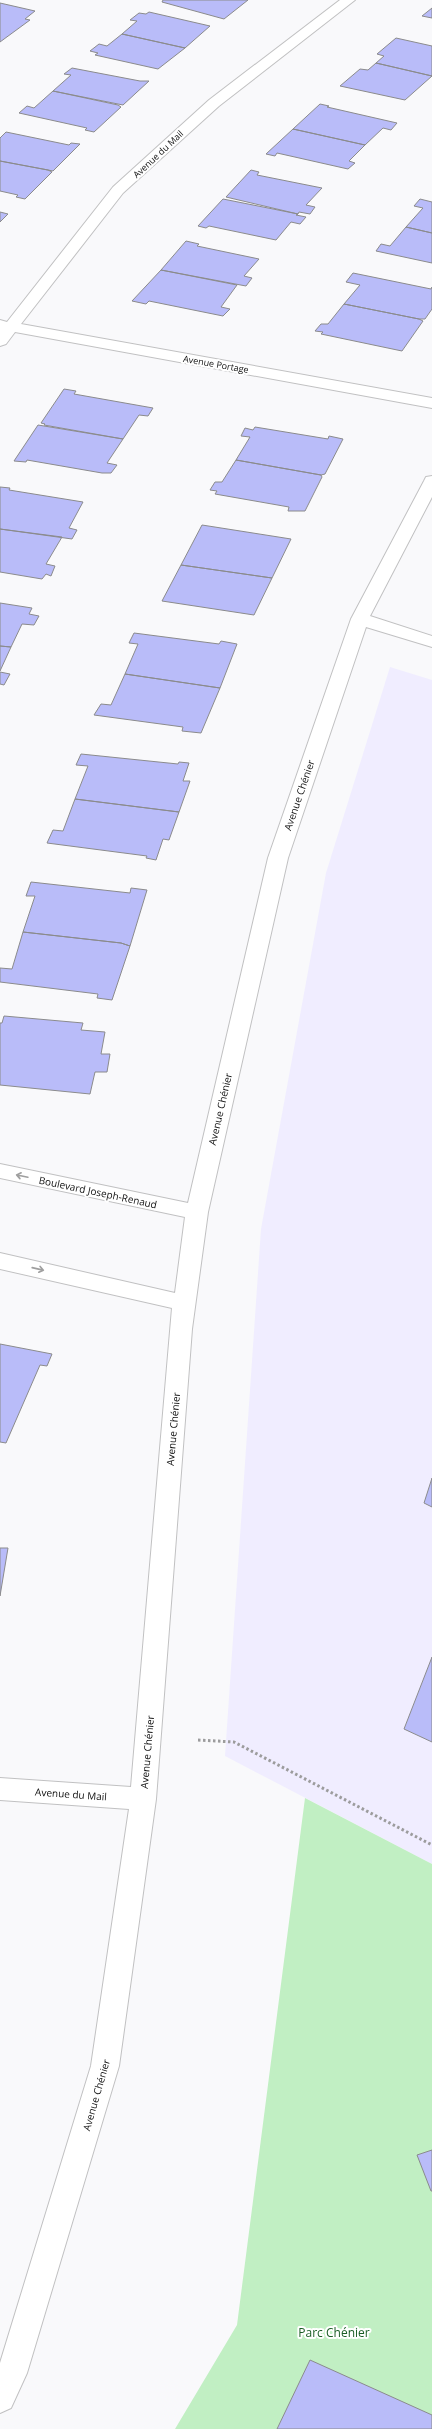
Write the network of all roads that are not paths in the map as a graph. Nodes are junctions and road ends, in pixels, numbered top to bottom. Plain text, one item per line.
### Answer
1 (348, 0) edge
2 (5, 326) edge
3 (0, 341) edge
4 (432, 403) edge
5 (432, 481) edge
6 (360, 619) junction
7 (432, 642) edge
8 (0, 1171) edge
9 (197, 1212) junction
10 (0, 1261) edge
11 (184, 1302) junction
12 (0, 1789) edge
13 (143, 1799) junction
14 (0, 2398) edge

1 - 2 street, Avenue du Mail
2 - 3 street, Avenue du Mail
2 - 4 street, Avenue Portage
5 - 6 street, Avenue Chénier
6 - 7 street
6 - 9 street, Avenue Chénier
9 -> 8 street, Boulevard Joseph-Renaud
9 - 11 street, Avenue Chénier
10 -> 11 street
11 - 13 street, Avenue Chénier
12 - 13 street, Avenue du Mail
13 - 14 street, Avenue Chénier

